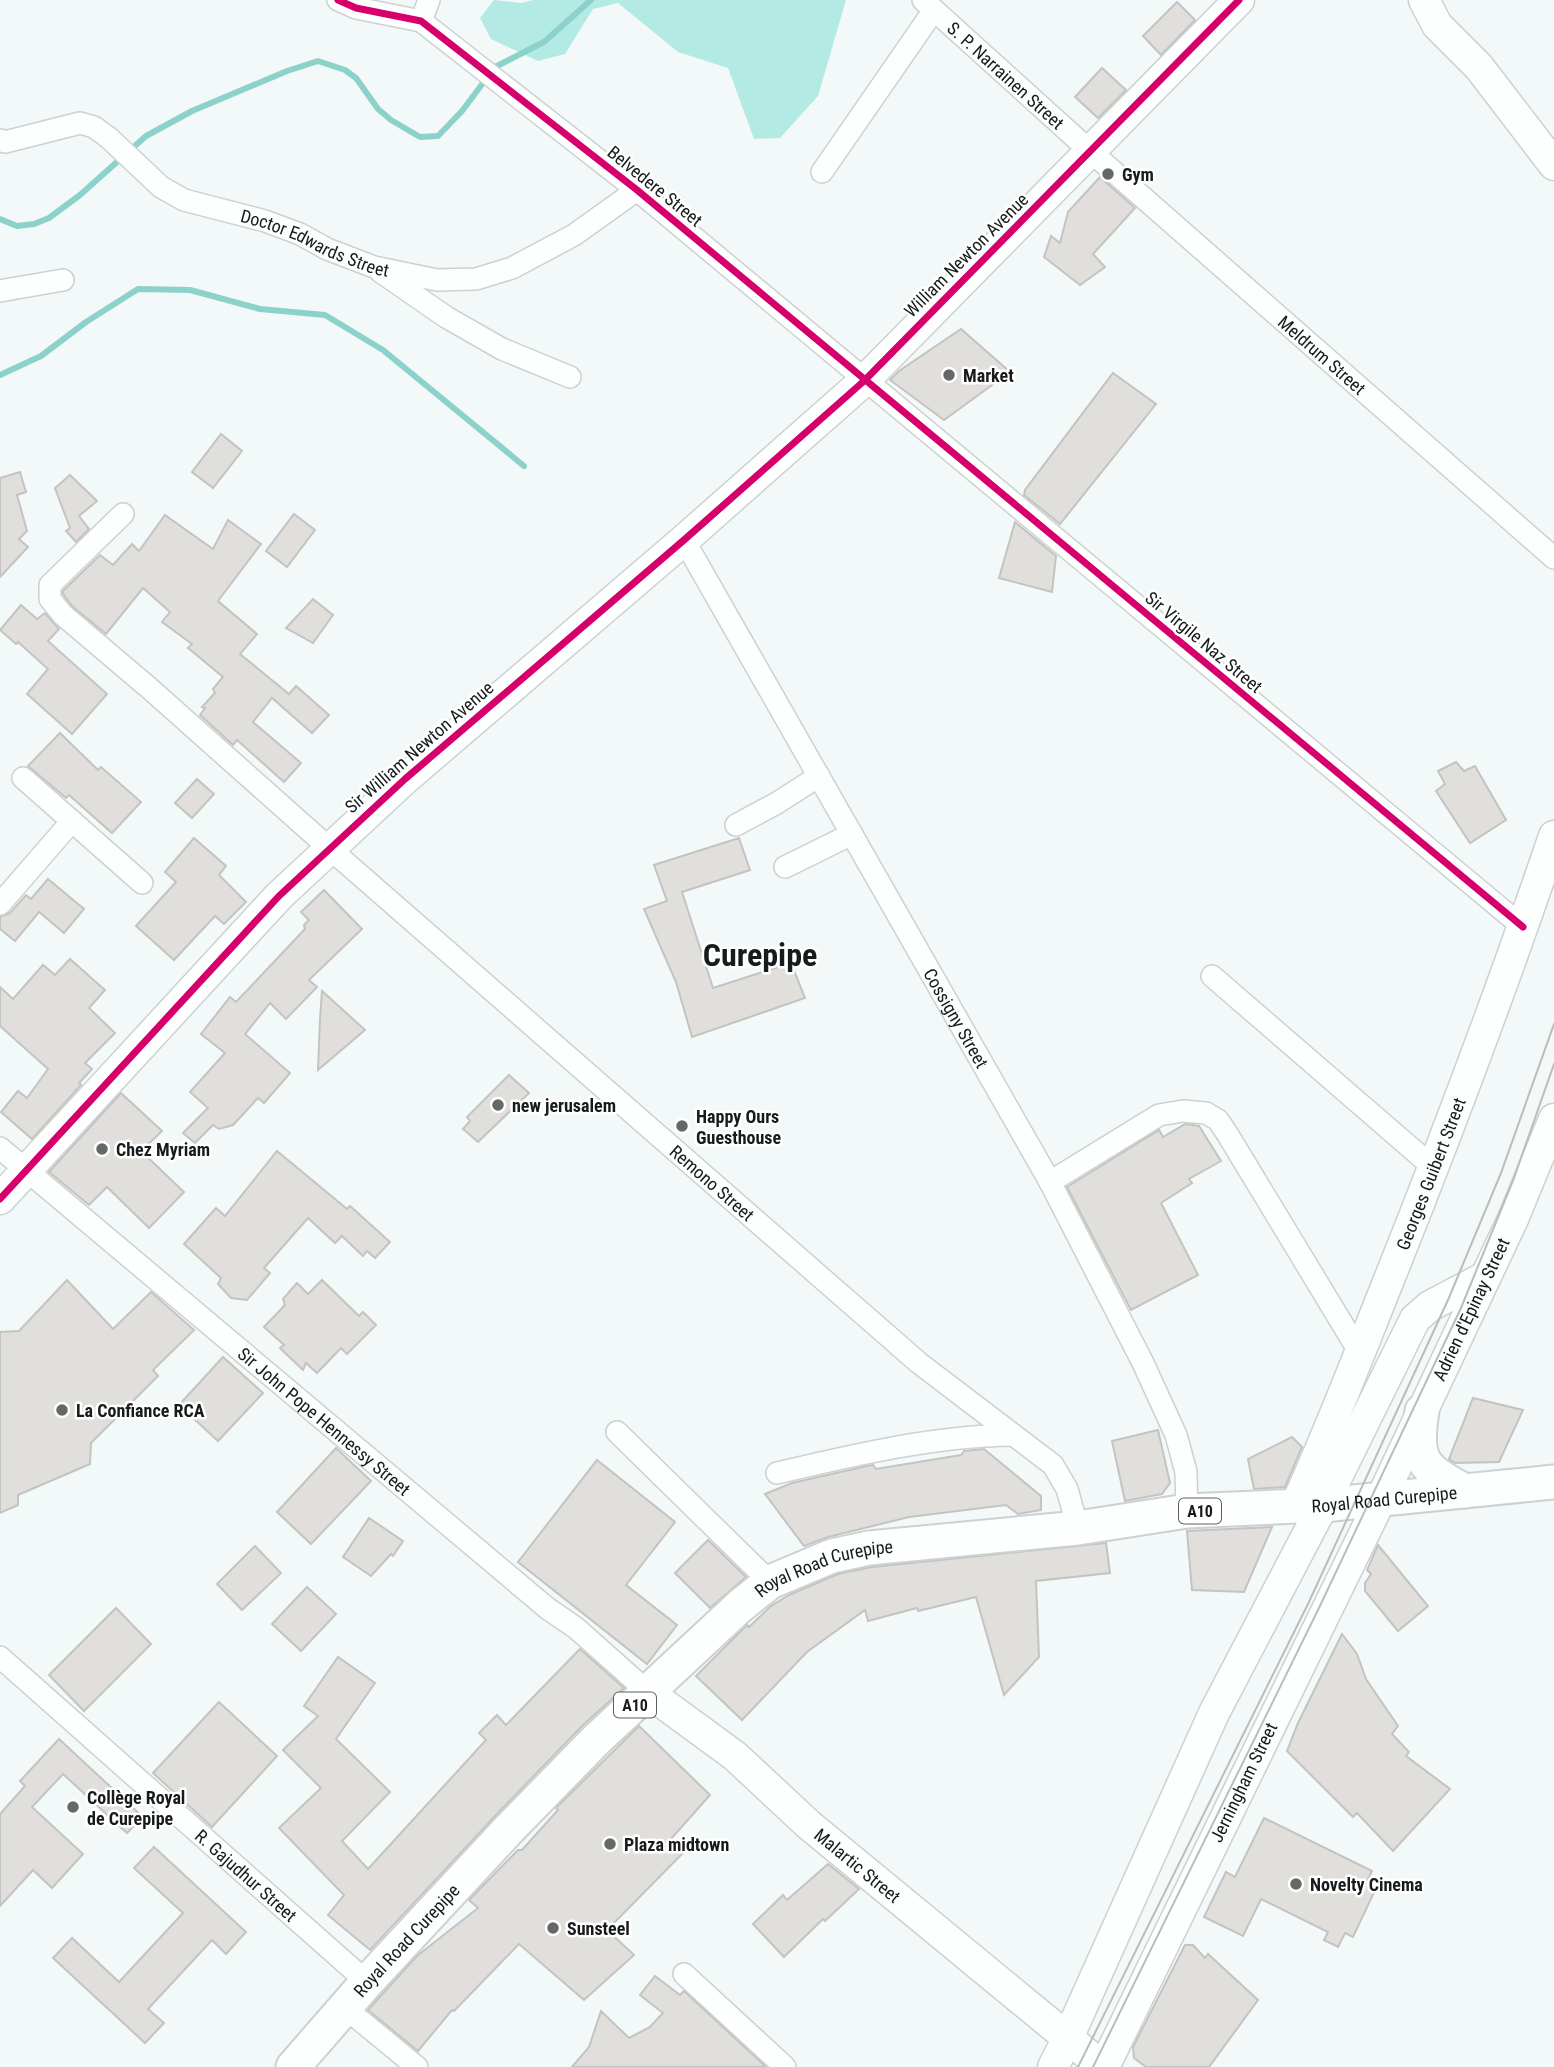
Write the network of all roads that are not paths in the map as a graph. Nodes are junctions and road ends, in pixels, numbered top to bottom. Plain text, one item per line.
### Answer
1 (338, 0) edge
2 (429, 0) edge
3 (1239, 0) edge
4 (1424, 0) edge
5 (929, 5) edge
6 (421, 21) junction
7 (0, 141) edge
8 (1090, 151) junction
9 (1554, 165) edge
10 (822, 172) dead end
11 (637, 190) junction
12 (374, 267) junction
13 (63, 280) dead end
14 (0, 291) edge
15 (570, 377) dead end
16 (864, 381) junction
17 (123, 514) dead end
18 (684, 540) junction
19 (1554, 558) edge
20 (819, 776) junction
21 (23, 778) dead end
22 (72, 821) junction
23 (736, 825) dead end
24 (852, 834) junction
25 (1554, 836) edge
26 (329, 848) junction
27 (785, 867) dead end
28 (142, 883) dead end
29 (0, 904) edge
30 (1523, 927) junction
31 (1212, 976) dead end
32 (1554, 1119) edge
33 (0, 1148) edge
34 (1434, 1168) junction
35 (27, 1171) junction
36 (1050, 1182) junction
37 (0, 1199) edge
38 (1485, 1277) junction
39 (1360, 1353) junction
40 (1422, 1411) junction
41 (617, 1432) dead end
42 (1013, 1435) junction
43 (777, 1473) dead end
44 (1554, 1482) edge
45 (1465, 1490) junction
46 (1381, 1499) junction
47 (1309, 1506) junction
48 (1187, 1511) junction
49 (1078, 1528) junction
50 (770, 1582) junction
51 (0, 1657) edge
52 (649, 1693) junction
53 (684, 1974) dead end
54 (367, 1982) junction
55 (344, 2007) junction
56 (1068, 2040) junction
57 (293, 2067) edge
58 (417, 2067) edge
59 (785, 2067) edge
60 (1053, 2067) edge
61 (1103, 2067) edge

1 - 6 street
2 - 6 street
3 - 8 street
4 - 9 street
5 - 8 street, S. P. Narrainen Street
5 - 10 street
6 - 11 street, Belvedere Street
7 - 12 street, Doctor Edwards Street
8 - 16 street, William Newton Avenue
8 - 19 street, Meldrum Street
11 - 12 street, Doctor Edwards Street
11 - 16 street, Belvedere Street
12 - 15 street
13 - 14 street
16 - 18 street, Sir William Newton Avenue
16 - 30 street, Sir Virgile Naz Street
17 - 26 street, Remono Street
18 - 20 street, Cossigny Street
18 - 26 street, Sir William Newton Avenue
20 - 23 street
20 - 24 street, Cossigny Street
21 - 22 street
22 - 28 street
22 - 29 street
24 - 27 street
24 - 36 street, Cossigny Street
25 - 30 street, Georges Guibert Street
26 - 35 street, Sir William Newton Avenue
26 - 42 street, Remono Street
30 - 34 street, Georges Guibert Street
31 - 34 street
32 - 38 street, Adrien d'Epinay Street
33 - 35 street, Sir John Pope Hennessy Street
34 - 39 street, Georges Guibert Street
35 - 37 street, Sir William Newton Avenue
35 - 52 street, Sir John Pope Hennessy Street
36 - 39 street
36 - 48 street, Cossigny Street
38 - 40 street, Adrien d'Epinay Street
38 - 47 street
39 - 47 street, Georges Guibert Street
40 - 45 main road
40 - 46 street, Adrien d'Epinay Street
41 - 50 street
42 - 43 street
42 - 49 street, Remono Street
44 - 45 main road, Royal Road Curepipe / A10
45 - 46 main road, Royal Road Curepipe / A10
46 - 47 main road, Royal Road Curepipe / A10
46 - 61 street, Jerningham Street
47 - 48 main road, Royal Road Curepipe / A10
47 - 56 street
48 - 49 main road, Royal Road Curepipe / A10
49 - 50 main road, Royal Road Curepipe / A10
50 - 52 main road, Royal Road Curepipe / A10
51 - 54 street, R. Gajudhur Street
52 - 54 main road, Royal Road Curepipe / A10
52 - 56 street, Malartic Street
53 - 59 street
54 - 55 main road, Royal Road Curepipe / A10
55 - 57 main road, Royal Road Curepipe / A10
55 - 58 street
56 - 60 street
56 - 61 street, Malartic Street

